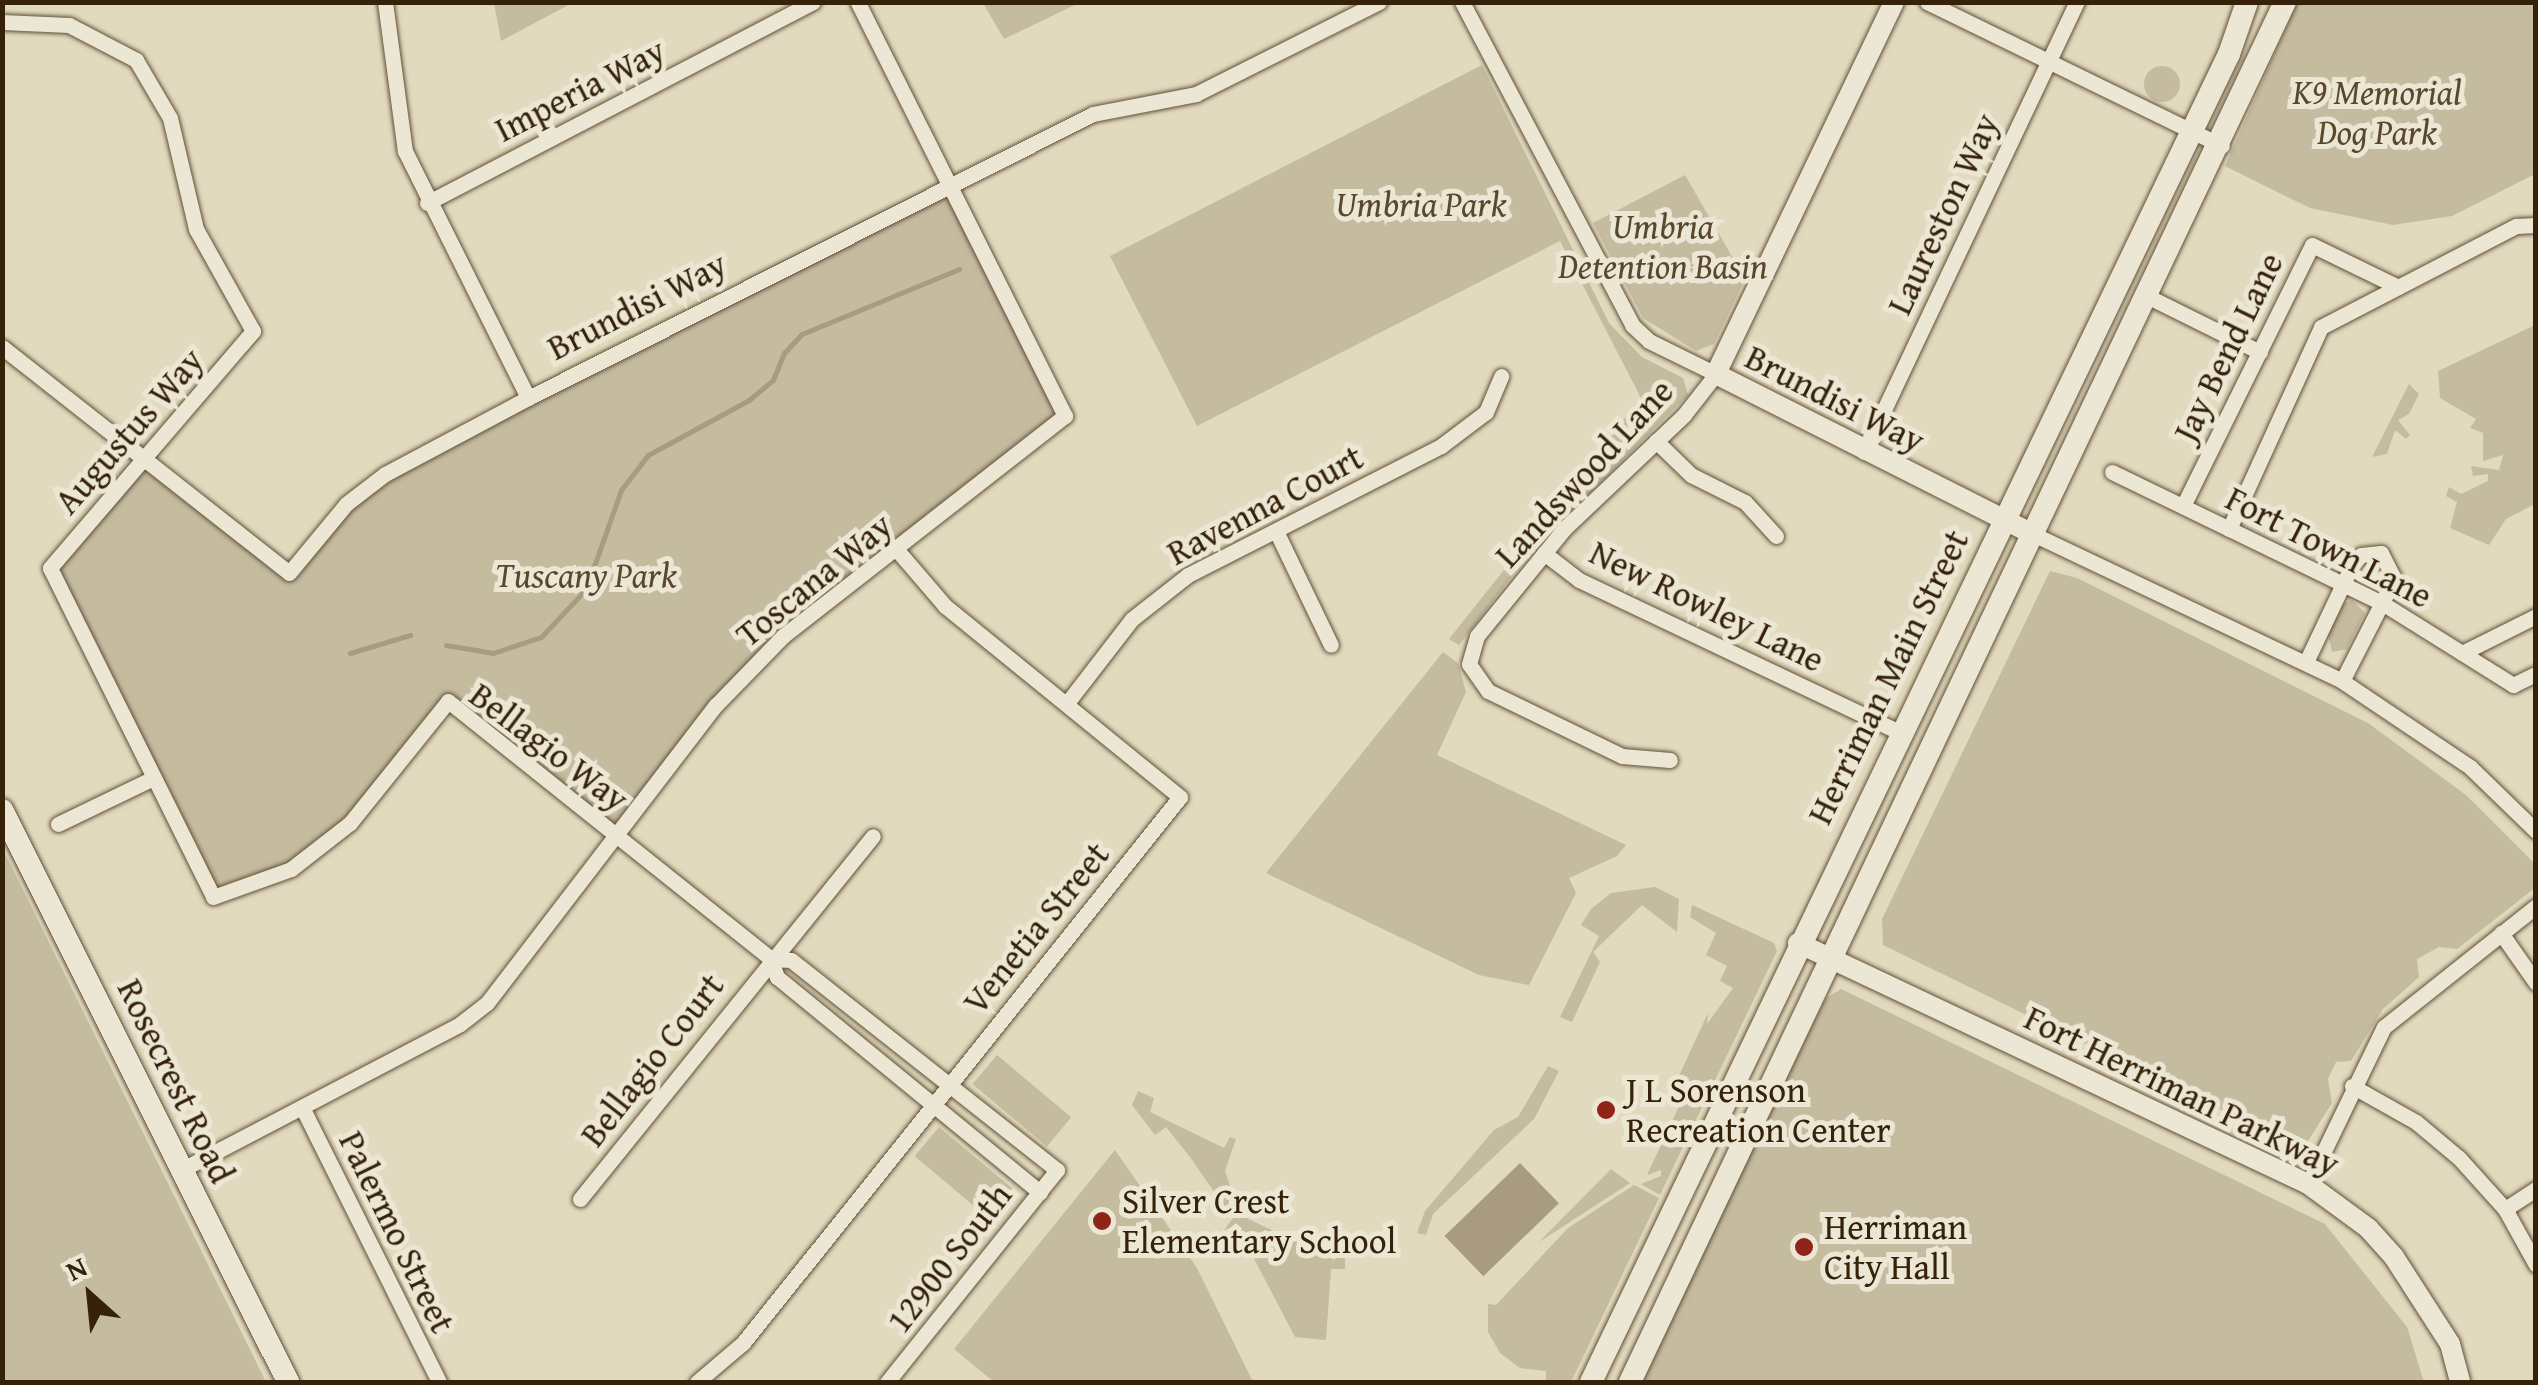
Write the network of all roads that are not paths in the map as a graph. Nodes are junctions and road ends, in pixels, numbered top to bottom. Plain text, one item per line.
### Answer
1 (384, 2) edge
2 (814, 2) edge
3 (858, 2) edge
4 (1380, 2) edge
5 (1462, 2) edge
6 (1894, 2) edge
7 (1927, 2) edge
8 (2077, 2) edge
9 (2247, 2) edge
10 (2284, 2) edge
11 (2, 22) edge
12 (2048, 61) junction
13 (2189, 131) junction
14 (2222, 146) junction
15 (945, 183) junction
16 (428, 203) junction
17 (2536, 225) edge
18 (2398, 287) junction
19 (2149, 297) junction
20 (2, 348) edge
21 (2260, 352) junction
22 (1716, 374) junction
23 (1501, 376) dead end
24 (528, 398) junction
25 (1656, 441) junction
26 (1864, 452) junction
27 (144, 461) junction
28 (2112, 472) dead end
29 (2183, 506) junction
30 (2002, 519) junction
31 (2229, 528) junction
32 (1277, 533) junction
33 (2035, 535) junction
34 (1776, 536) dead end
35 (897, 550) junction
36 (1544, 553) junction
37 (50, 568) joint
38 (2344, 584) junction
39 (2382, 602) junction
40 (2536, 616) edge
41 (1330, 644) dead end
42 (2462, 653) junction
43 (2306, 662) junction
44 (2536, 674) edge
45 (2342, 681) junction
46 (1066, 704) junction
47 (1901, 732) junction
48 (1670, 760) dead end
49 (151, 778) junction
50 (2, 810) edge
51 (58, 824) dead end
52 (2536, 831) edge
53 (616, 836) junction
54 (872, 836) dead end
55 (2536, 906) edge
56 (2500, 933) junction
57 (1798, 943) junction
58 (1829, 958) junction
59 (770, 959) junction
60 (2536, 983) edge
61 (948, 1085) junction
62 (2352, 1086) junction
63 (932, 1106) junction
64 (302, 1109) junction
65 (181, 1170) junction
66 (1057, 1170) joint
67 (2308, 1184) junction
68 (2536, 1189) edge
69 (1040, 1192) junction
70 (580, 1199) dead end
71 (2505, 1209) junction
72 (2536, 1265) edge
73 (288, 1382) edge
74 (439, 1382) edge
75 (697, 1382) edge
76 (887, 1382) edge
77 (1591, 1382) edge
78 (1630, 1382) edge
79 (2460, 1382) edge

1 - 16 street
2 - 16 street, Imperia Way
3 - 15 street, Toscana Way
4 - 15 street, Brundisi Way
5 - 22 street, Brundisi Way
6 - 22 street
7 - 12 street
8 - 12 street, Laureston Way
9 - 13 main road, Herriman Main Street
10 - 14 main road, Herriman Main Street
11 - 27 street, Augustus Way
12 - 13 street
12 - 26 street, Laureston Way
13 - 14 street
13 - 30 main road, Herriman Main Street
14 - 19 main road, Herriman Main Street
15 - 24 street, Brundisi Way
15 - 35 street, Toscana Way
16 - 24 street
17 - 18 street
18 - 21 street, Jay Bend Lane
18 - 31 street
19 - 21 street
19 - 33 main road, Herriman Main Street
20 - 27 street, Brundisi Way
21 - 29 street, Jay Bend Lane
22 - 25 street, Landswood Lane
22 - 26 street, Brundisi Way
23 - 32 street, Ravenna Court
24 - 27 street, Brundisi Way
25 - 34 street
25 - 36 street, Landswood Lane
26 - 30 street, Brundisi Way
27 - 37 street, Augustus Way
28 - 29 street, Fort Town Lane
29 - 31 street, Fort Town Lane
30 - 33 street, Brundisi Way
30 - 47 main road, Herriman Main Street
31 - 38 street, Fort Town Lane
32 - 41 street
32 - 46 street, Ravenna Court
33 - 43 street, Brundisi Way
33 - 58 main road, Herriman Main Street
35 - 46 street, Venetia Street
35 - 53 street, Toscana Way
36 - 47 street, New Rowley Lane
36 - 48 street, Landswood Lane
37 - 49 street, Bellagio Way
38 - 39 street, Fort Town Lane
38 - 39 street
38 - 43 street
39 - 42 street, Fort Town Lane
39 - 45 street
40 - 42 street
42 - 44 street, Fort Town Lane
43 - 45 street, Brundisi Way
45 - 52 street, Brundisi Way
46 - 61 street, Venetia Street
47 - 57 main road, Herriman Main Street
49 - 51 street
49 - 53 street, Bellagio Way
50 - 65 main road, Rosecrest Road
53 - 59 street, Bellagio Way
53 - 64 street, Toscana Way
54 - 59 street, Bellagio Court
55 - 56 street
56 - 60 street
56 - 62 street
57 - 58 street, Fort Herriman Parkway
57 - 77 main road, Herriman Main Street
58 - 67 street, Fort Herriman Parkway
58 - 78 main road, Herriman Main Street
59 - 61 street, Bellagio Way
59 - 63 street, Bellagio Way
59 - 70 street, Bellagio Court
61 - 63 street, Venetia Street
61 - 66 street, Bellagio Way
62 - 67 street
62 - 71 street
63 - 69 street, Bellagio Way
63 - 75 street, Venetia Street
64 - 65 street, Toscana Way
64 - 74 street, Palermo Street
65 - 73 main road, Rosecrest Road
66 - 69 street, 12900 South
67 - 79 street, Fort Herriman Parkway
68 - 71 street
69 - 76 street, 12900 South
71 - 72 street

